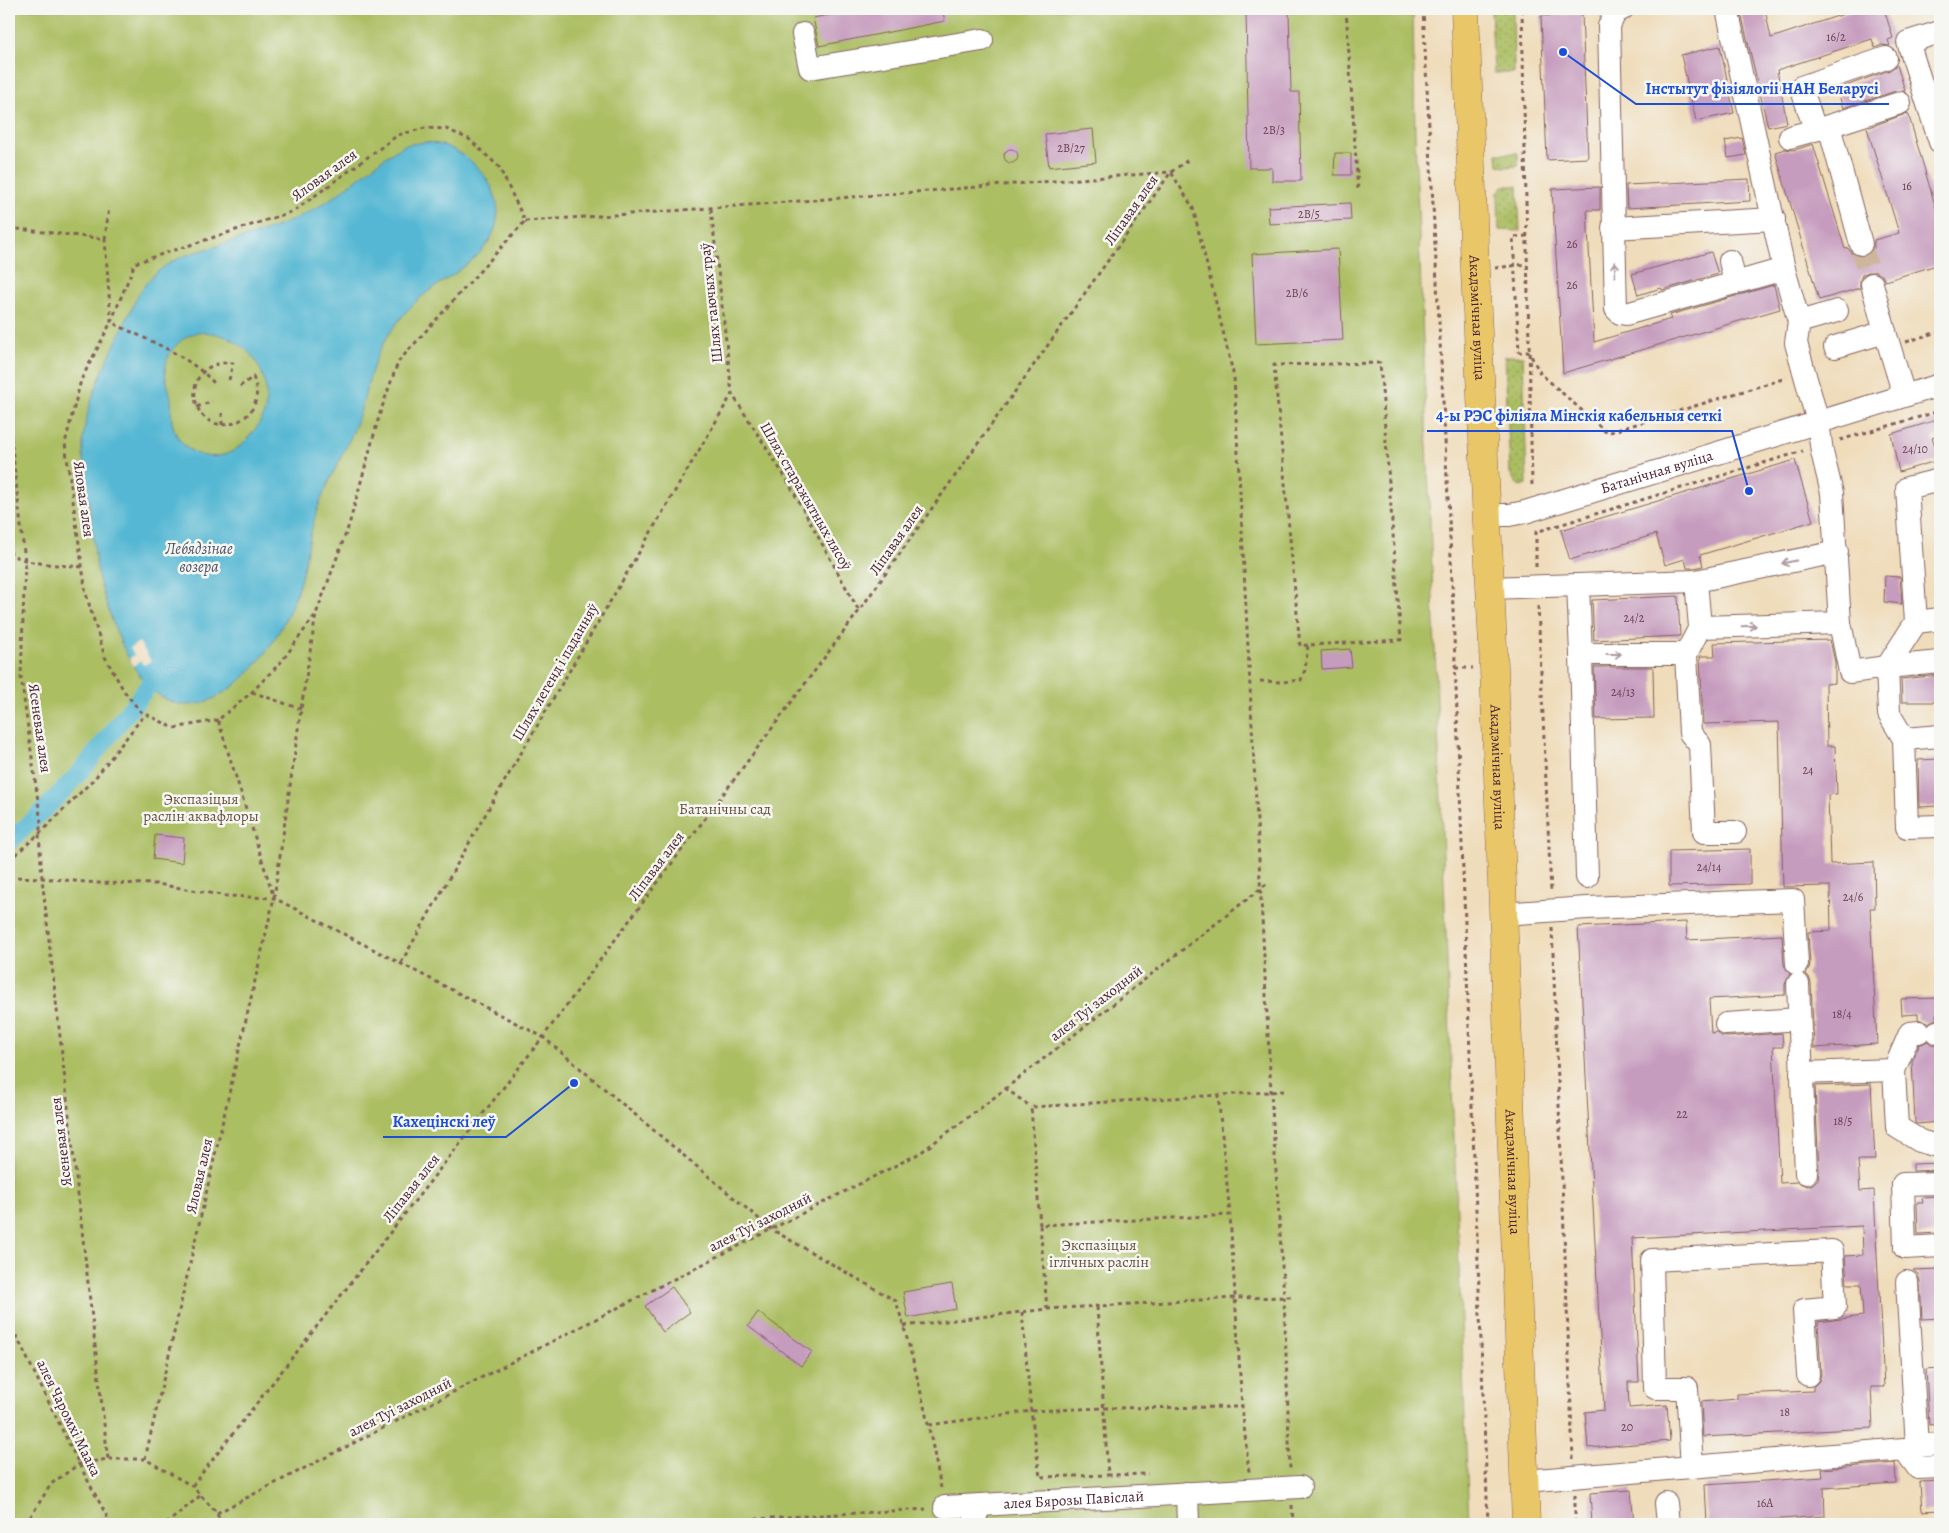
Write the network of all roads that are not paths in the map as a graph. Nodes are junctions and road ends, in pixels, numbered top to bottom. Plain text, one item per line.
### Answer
1 (1465, 9) edge
2 (1622, 9) edge
3 (1727, 9) edge
4 (1940, 32) edge
5 (803, 34) dead end
6 (982, 40) dead end
7 (1886, 58) dead end
8 (1900, 104) dead end
9 (1822, 128) junction
10 (1790, 136) dead end
11 (1940, 142) edge
12 (1774, 219) junction
13 (1613, 228) junction
14 (1861, 244) tunnel mouth
15 (1730, 261) dead end
16 (1784, 269) junction
17 (1735, 283) junction
18 (1872, 284) tunnel mouth
19 (1837, 311) dead end
20 (1799, 322) junction
21 (1887, 340) junction
22 (1835, 347) dead end
23 (1940, 384) edge
24 (1904, 395) junction
25 (1818, 422) junction
26 (1940, 480) edge
27 (1487, 515) junction
28 (1836, 552) junction
29 (1696, 581) junction
30 (1578, 585) junction
31 (1490, 588) junction
32 (1940, 619) edge
33 (1916, 622) junction
34 (1840, 623) junction
35 (1700, 628) junction
36 (1581, 654) junction
37 (1686, 654) junction
38 (1940, 662) edge
39 (1887, 667) junction
40 (1940, 736) edge
41 (1904, 739) junction
42 (1940, 826) edge
43 (1735, 832) dead end
44 (1587, 876) dead end
45 (1502, 914) junction
46 (1799, 1019) junction
47 (1726, 1024) dead end
48 (1932, 1032) edge
49 (1894, 1070) junction
50 (1801, 1073) junction
51 (1940, 1147) edge
52 (1806, 1173) dead end
53 (1940, 1183) edge
54 (1940, 1246) edge
55 (1907, 1282) dead end
56 (1808, 1375) dead end
57 (1940, 1444) edge
58 (1692, 1466) junction
59 (1940, 1467) edge
60 (1525, 1481) junction
61 (1296, 1487) road end
62 (1187, 1493) junction
63 (945, 1507) road end
64 (976, 1515) edge
65 (1188, 1524) edge
66 (1526, 1524) edge

1 - 27 main road, Акадэмічная вуліца
2 - 13 street
3 - 12 street
4 - 11 street
5 - 6 street
7 - 9 street
8 - 9 street
9 - 10 street
9 - 14 street
12 - 13 street
12 - 16 street
17 -> 13 street
15 - 17 street
16 - 17 street
16 - 20 street
18 - 21 street
19 - 20 street
20 - 25 street
21 - 22 street
21 - 24 street
23 - 24 street, Батанічная вуліца
24 - 25 street, Батанічная вуліца
25 - 27 street, Батанічная вуліца
25 - 28 street
26 - 33 street
27 - 31 main road, Акадэмічная вуліца
28 -> 29 street
28 - 34 street
29 - 30 street
29 - 35 street
30 - 31 street
30 - 36 street
31 - 45 main road, Акадэмічная вуліца
32 - 33 street
33 - 39 street
35 -> 34 street
34 - 39 street
35 - 37 street
36 -> 37 street
36 - 44 street
37 - 43 street
38 - 39 street
39 - 41 street
40 - 41 street
41 - 42 street
45 - 46 street
45 - 60 main road, Акадэмічная вуліца
46 - 47 street
46 - 50 street
48 - 49 street
49 - 50 street
49 - 51 street
50 - 52 street
53 - 54 street
55 - 57 street
56 - 58 street
58 - 59 street
58 - 60 street
60 - 66 main road, Акадэмічная вуліца
61 - 62 street, алея Бярозы Павіслай
62 - 64 street, алея Бярозы Павіслай
62 - 65 street
63 - 64 street, алея Бярозы Павіслай

